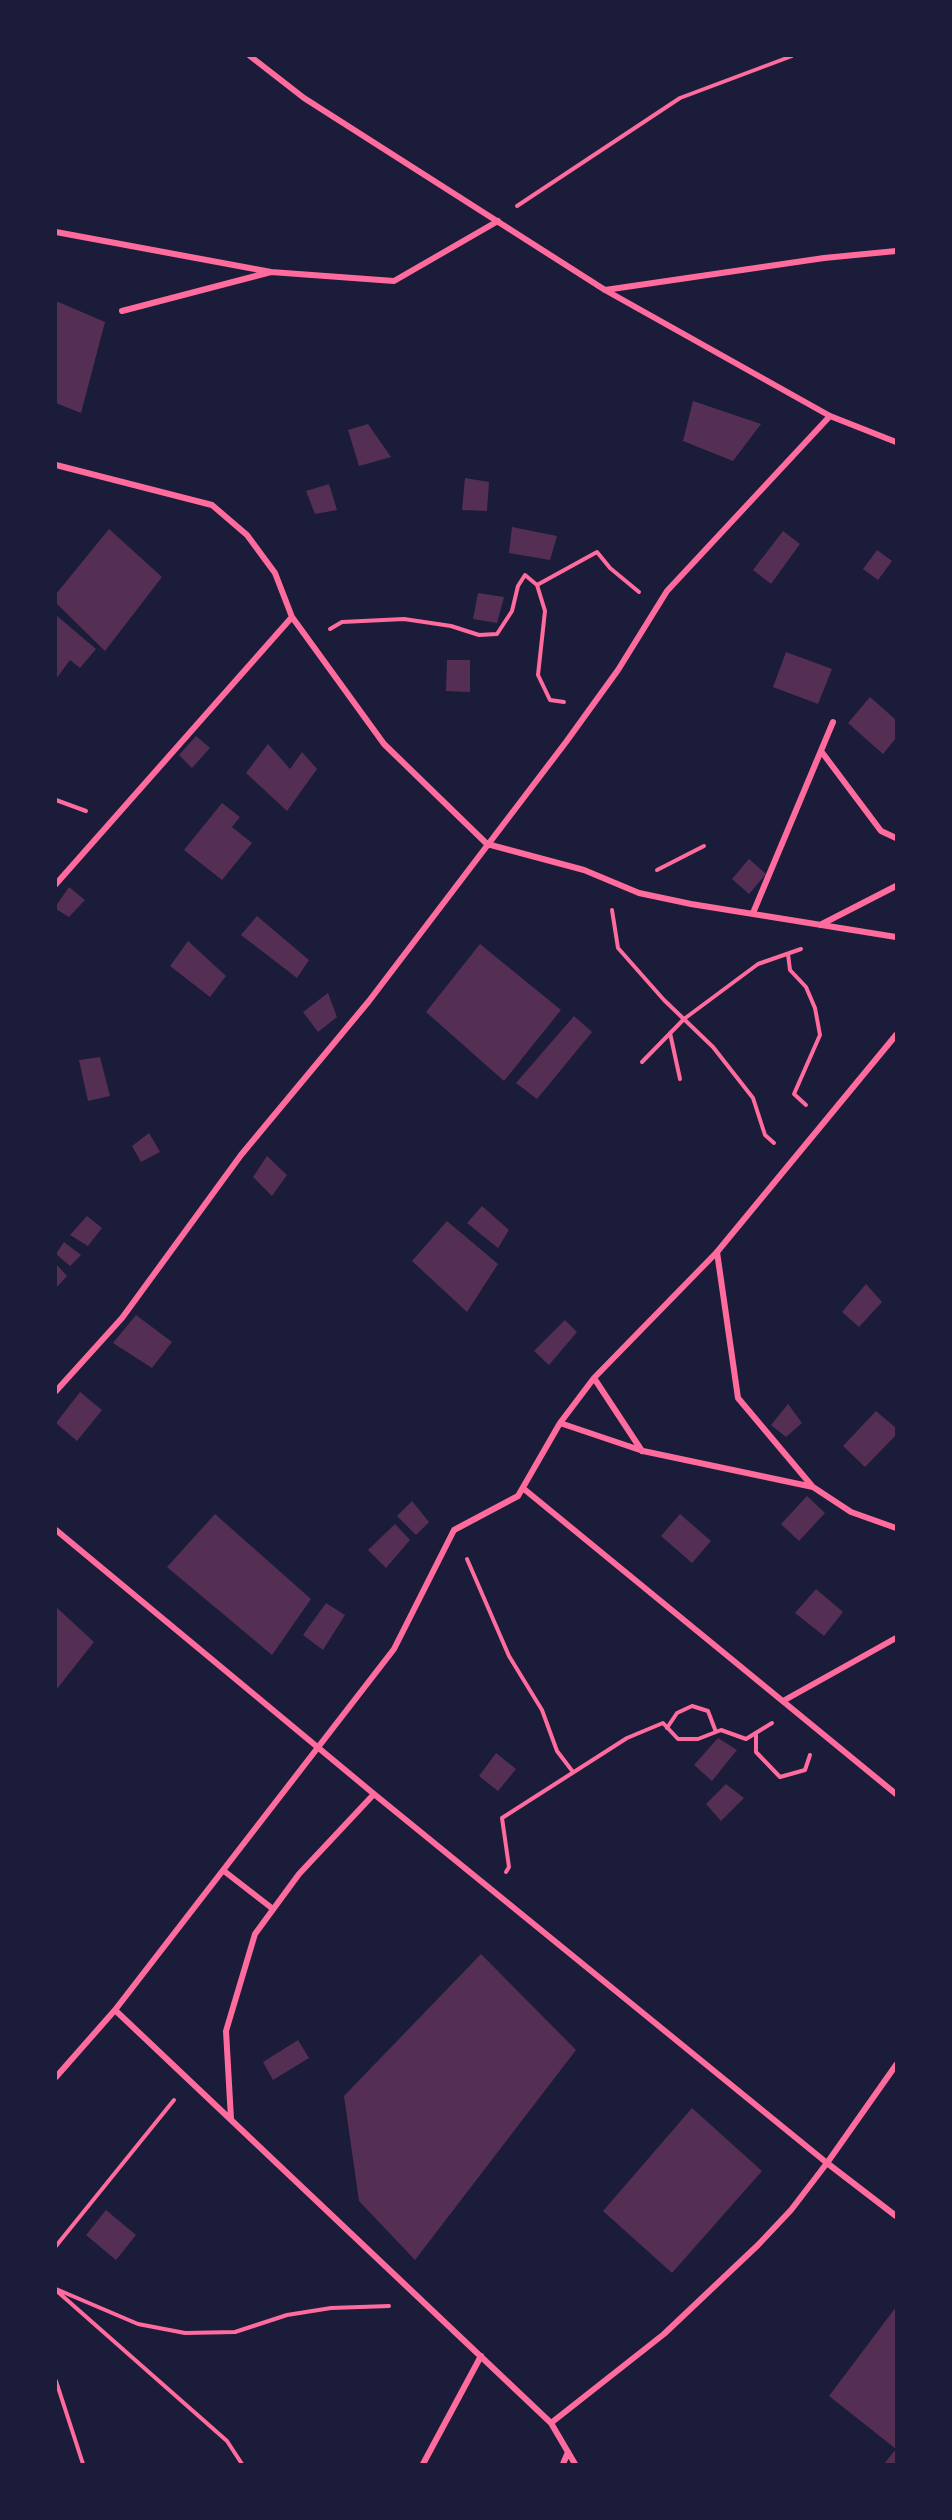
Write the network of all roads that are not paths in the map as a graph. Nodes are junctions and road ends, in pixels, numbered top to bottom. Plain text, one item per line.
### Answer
1 (250, 56) edge
2 (498, 221) junction
3 (56, 232) edge
4 (897, 251) edge
5 (271, 272) junction
6 (605, 290) junction
7 (122, 311) dead end
8 (830, 416) junction
9 (897, 442) edge
10 (56, 465) edge
11 (292, 617) junction
12 (833, 722) dead end
13 (821, 751) junction
14 (897, 838) edge
15 (487, 844) junction
16 (56, 884) edge
17 (897, 886) edge
18 (753, 913) junction
19 (820, 925) junction
20 (897, 937) edge
21 (897, 1035) edge
22 (717, 1252) junction
23 (594, 1378) junction
24 (56, 1391) edge
25 (561, 1423) junction
26 (643, 1451) junction
27 (813, 1486) junction
28 (524, 1489) junction
29 (897, 1528) edge
30 (56, 1530) edge
31 (897, 1638) edge
32 (783, 1701) junction
33 (320, 1749) junction
34 (374, 1794) junction
35 (897, 1794) edge
36 (224, 1872) junction
37 (273, 1909) junction
38 (115, 2010) junction
39 (897, 2065) edge
40 (56, 2077) edge
41 (231, 2119) junction
42 (827, 2163) junction
43 (897, 2216) edge
44 (481, 2356) junction
45 (552, 2423) junction
46 (568, 2452) junction
47 (423, 2464) edge
48 (563, 2464) edge
49 (574, 2464) edge

1 - 2 street
2 - 5 street
2 - 6 street
3 - 5 street
4 - 6 street
5 - 7 street
6 - 8 street
8 - 9 street
8 - 15 street
10 - 11 street
11 - 15 street
11 - 16 street
12 - 13 street
13 - 14 street
13 - 18 street
15 - 18 street
15 - 24 street
17 - 19 street
18 - 19 street
19 - 20 street
21 - 22 street
22 - 23 street
22 - 27 street
23 - 25 street
23 - 26 street
25 - 26 street
25 - 28 street
26 - 27 street
27 - 29 street
28 - 32 street
28 - 33 street
30 - 33 street
31 - 32 street
32 - 35 street
33 - 34 street
33 - 36 street
34 - 37 street
34 - 42 street
36 - 37 street
36 - 38 street
37 - 41 street
38 - 40 street
38 - 41 street
39 - 42 street
41 - 44 street
42 - 43 street
42 - 45 street
44 - 45 street
44 - 47 street
45 - 46 street
46 - 48 street
46 - 49 street

